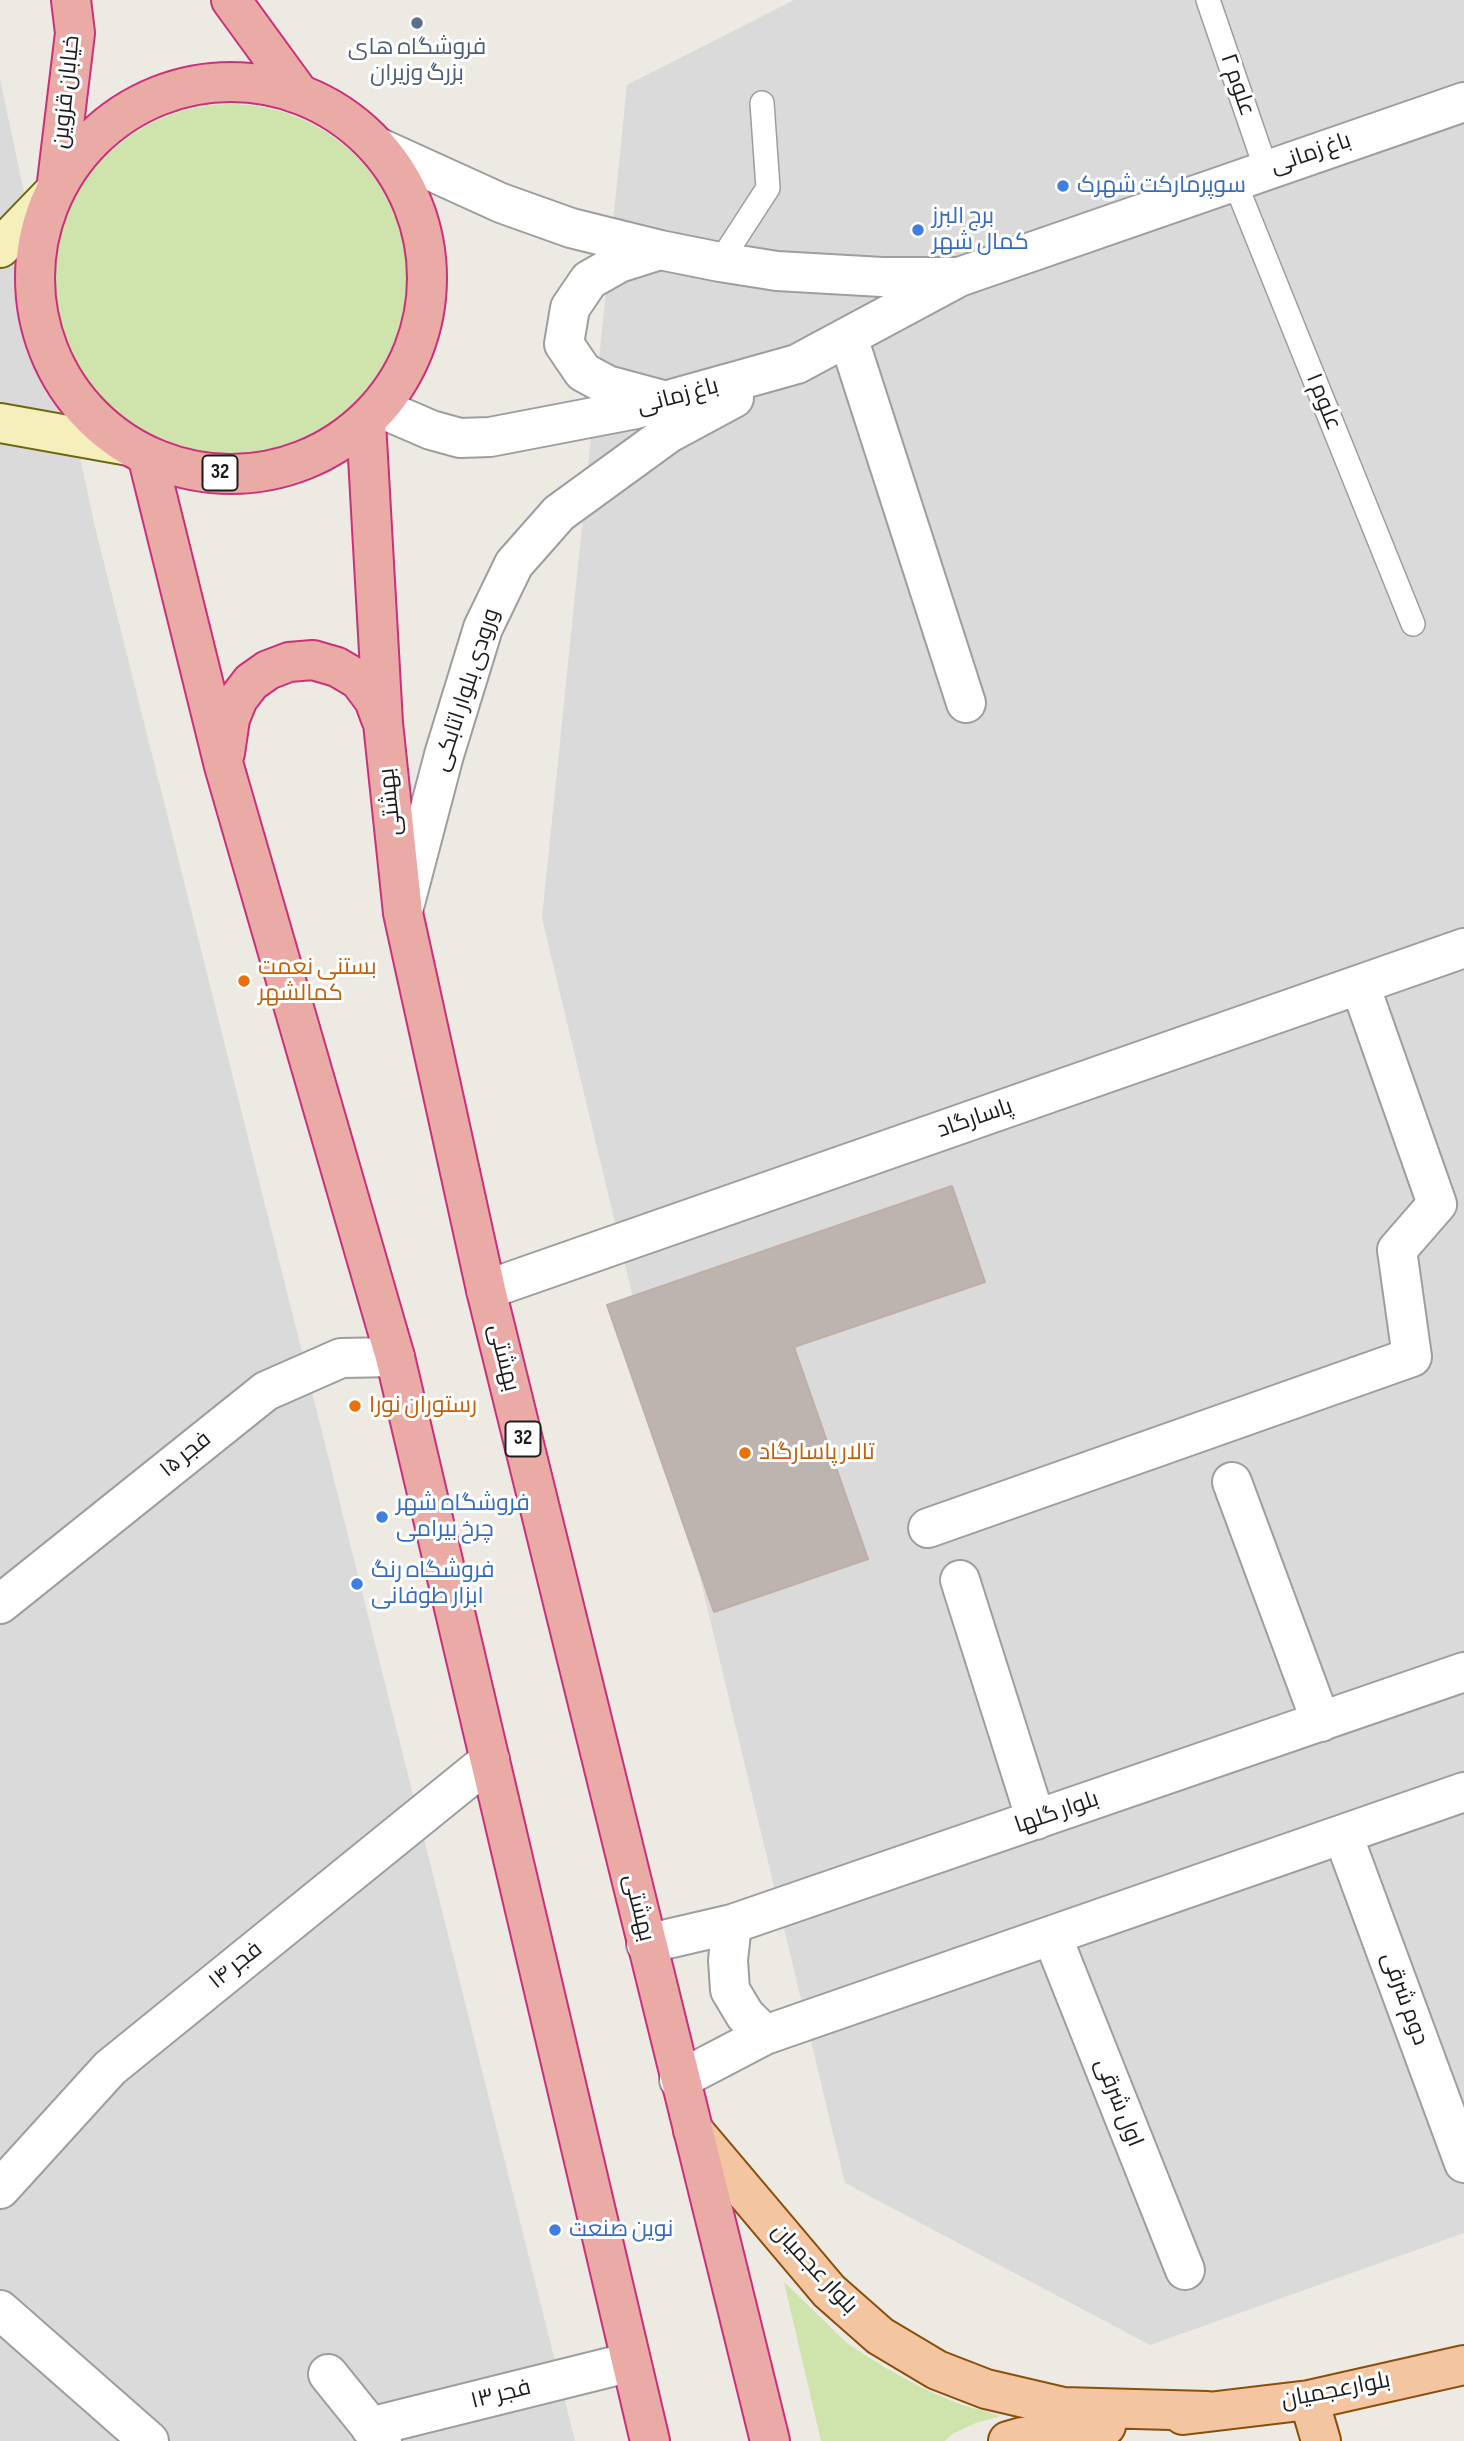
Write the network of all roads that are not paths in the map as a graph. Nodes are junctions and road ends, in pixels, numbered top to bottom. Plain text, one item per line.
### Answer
1 (71, 0) edge
2 (231, 0) edge
3 (1208, 0) edge
4 (298, 92) junction
5 (1464, 102) edge
6 (762, 103) dead end
7 (380, 148) junction
8 (1250, 175) junction
9 (55, 189) junction
10 (0, 248) edge
11 (660, 250) junction
12 (720, 262) junction
13 (960, 276) junction
14 (848, 337) junction
15 (797, 364) junction
16 (666, 401) junction
17 (373, 415) junction
18 (0, 423) edge
19 (138, 450) junction
20 (1413, 624) dead end
21 (966, 702) dead end
22 (383, 723) junction
23 (224, 766) junction
24 (403, 913) junction
25 (1464, 948) edge
26 (1360, 985) junction
27 (486, 1290) junction
28 (395, 1357) junction
29 (1232, 1482) dead end
30 (928, 1528) dead end
31 (960, 1580) dead end
32 (0, 1603) edge
33 (1464, 1672) edge
34 (1321, 1722) junction
35 (490, 1760) junction
36 (1464, 1793) edge
37 (1036, 1820) junction
38 (1343, 1835) junction
39 (732, 1924) junction
40 (1052, 1936) junction
41 (646, 1944) junction
42 (765, 2035) junction
43 (679, 2080) junction
44 (693, 2130) junction
45 (1464, 2163) edge
46 (0, 2189) edge
47 (1185, 2270) dead end
48 (0, 2309) edge
49 (631, 2361) junction
50 (1464, 2365) edge
51 (328, 2374) dead end
52 (1309, 2400) junction
53 (1207, 2411) junction
54 (376, 2434) edge
55 (149, 2441) edge
56 (650, 2441) edge
57 (770, 2441) edge
58 (1008, 2441) edge
59 (1321, 2441) edge

1 - 9 highway, خیابان قزوین / 32
2 - 4 highway, 32
3 - 8 lane, علوم ۲
4 - 7 highway, 32
4 - 9 highway, 32
5 - 8 street, باغ زمانی
6 - 12 lane
7 - 11 street, باغ زمانی
7 - 17 highway, 32
8 - 13 street, باغ زمانی
8 - 20 lane, علوم ۱
9 - 10 main road
9 - 19 highway, 32
11 - 12 street, باغ زمانی
11 - 16 street
12 - 13 street, باغ زمانی
13 - 14 street, باغ زمانی
14 - 15 street, باغ زمانی
14 - 21 street
15 - 16 street, باغ زمانی
15 - 24 street, ورودی بلوار اتابکی
16 - 17 street, باغ زمانی
17 - 19 highway, 32
17 - 22 highway, بهشتی / 32
18 - 19 main road
19 - 23 highway
22 - 23 highway
22 - 24 highway, بهشتی / 32
23 - 28 highway
24 - 27 highway, بهشتی / 32
25 - 26 street, پاسارگاد
26 - 27 street, پاسارگاد
26 - 30 street
27 - 41 highway, بهشتی / 32
28 - 32 street, فجر ۱۵
28 - 35 highway
29 - 34 street
31 - 37 street
33 - 34 street, بلوار گلها
34 - 37 street, بلوار گلها
35 - 46 street, فجر ۱۴
35 - 49 highway
36 - 38 street
37 - 39 street, بلوار گلها
38 - 40 street
38 - 45 street, دوم شرقی
39 - 41 street, بلوار گلها
39 - 42 street
40 - 42 street
40 - 47 street, اول شرقی
41 - 43 highway, بهشتی / 32
42 - 43 street
43 - 44 highway, بهشتی / 32
44 - 53 main road, بلوار عجمیان
44 - 57 highway, بهشتی / 32
48 - 55 street
49 - 54 street, فجر ۱۳
49 - 56 highway
50 - 52 main road, بلوارعجمیان
51 - 54 street
52 - 53 main road, بلوارعجمیان
52 - 59 main road
53 - 58 main road

